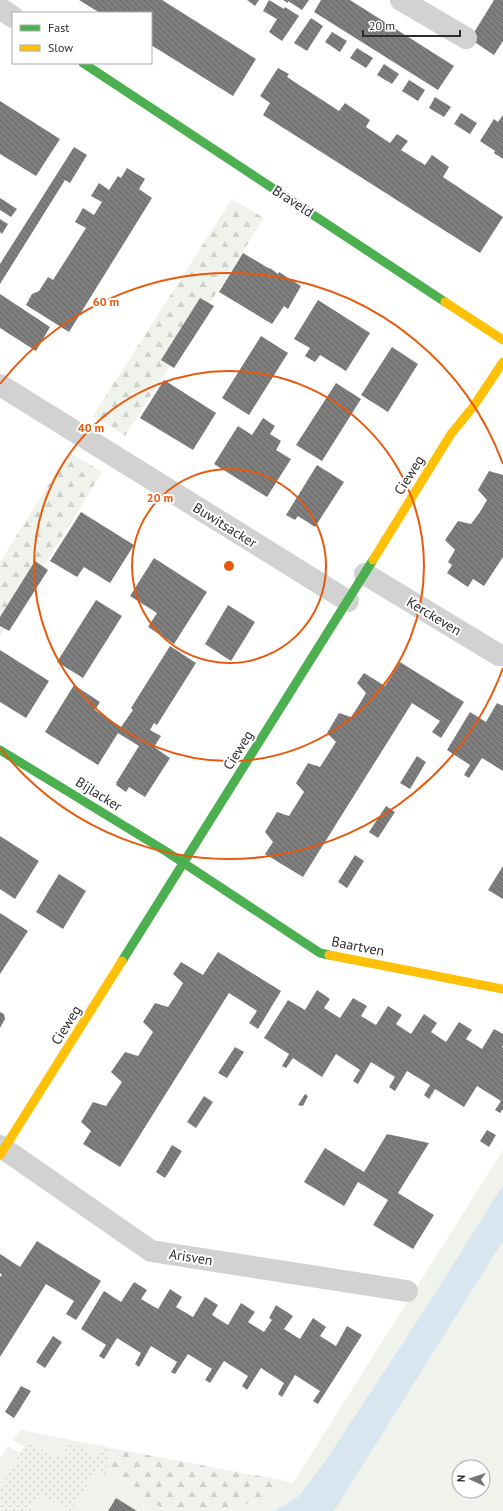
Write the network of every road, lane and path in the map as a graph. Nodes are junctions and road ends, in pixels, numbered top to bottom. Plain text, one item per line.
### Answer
1 (401, 0) edge
2 (0, 8) edge
3 (12, 15) edge
4 (466, 38) dead end
5 (85, 64) edge
6 (503, 340) edge
7 (503, 362) edge
8 (0, 385) edge
9 (365, 574) junction
10 (348, 601) junction
11 (503, 656) edge
12 (0, 750) edge
13 (184, 863) junction
14 (503, 989) edge
15 (1, 1150) edge
16 (407, 1290) dead end

1 - 4 street
2 - 3 street
5 - 6 street, Braveld
7 - 9 street, Cieweg
8 - 10 street, Buwitsacker
9 - 10 street, Cieweg
9 - 11 street, Kerckeven
10 - 13 street, Cieweg
12 - 13 street, Bijlacker
13 - 14 street, Baartven
13 - 15 street, Cieweg
15 - 16 street, Arisven

